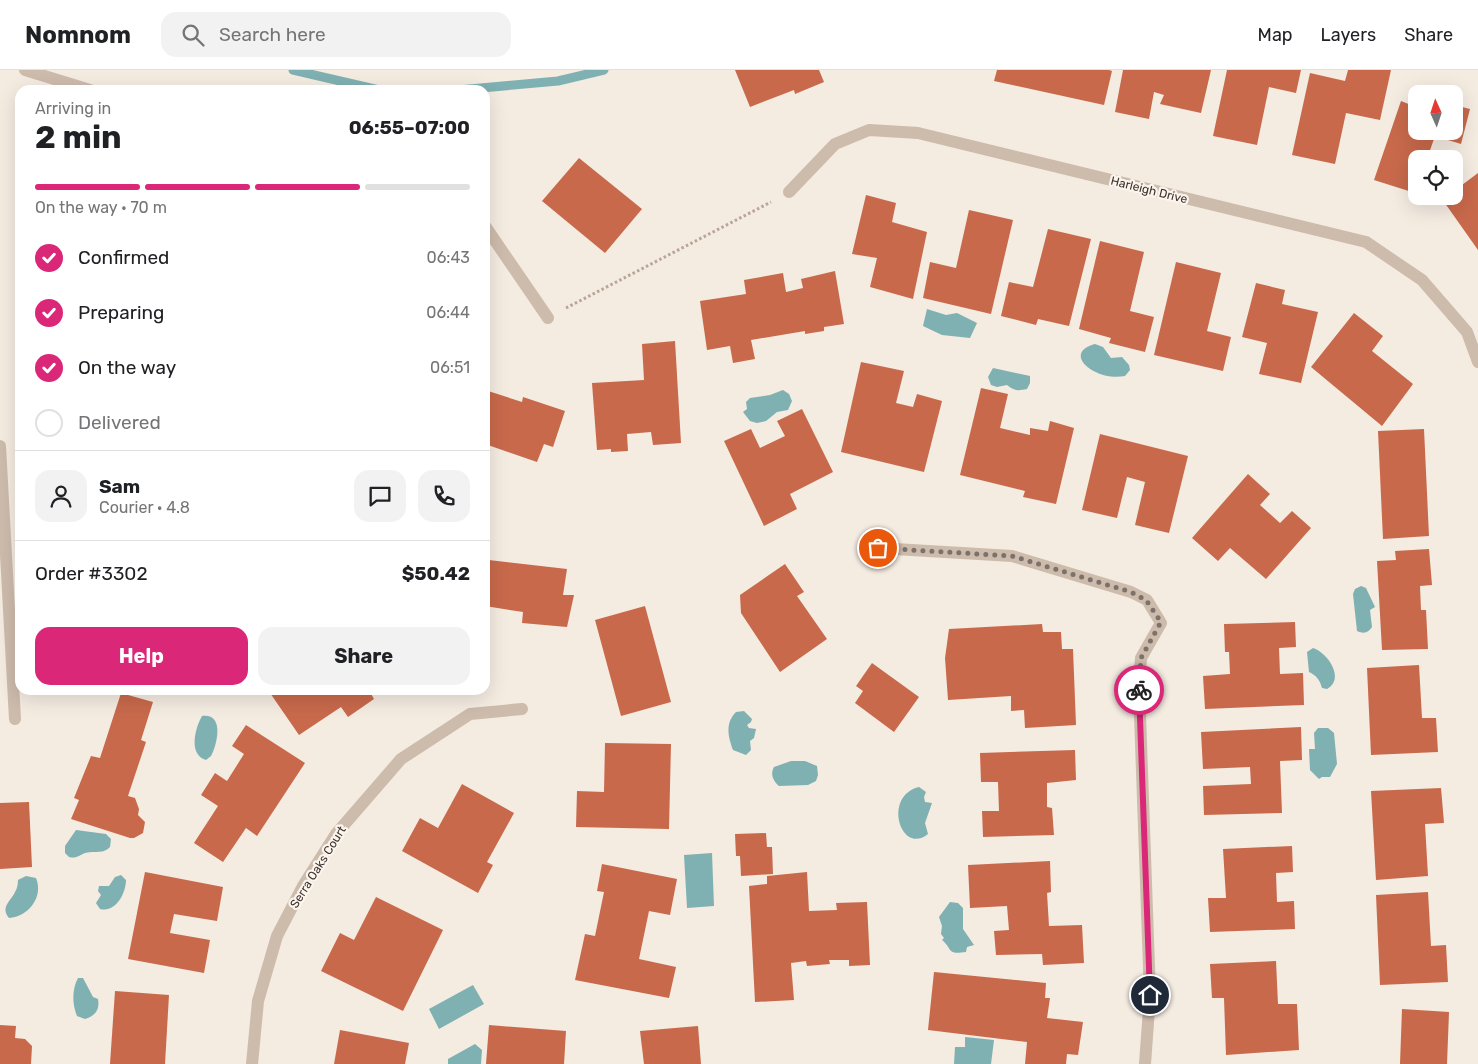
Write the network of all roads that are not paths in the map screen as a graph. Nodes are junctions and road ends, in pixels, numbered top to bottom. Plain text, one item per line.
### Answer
1 (25, 70) edge
2 (74, 85) edge
3 (789, 192) road end
4 (490, 233) edge
5 (548, 318) road end
6 (1478, 362) edge
7 (0, 446) edge
8 (878, 548) dead end
9 (522, 709) dead end
10 (15, 719) dead end
11 (252, 1064) edge
12 (1145, 1064) edge

1 - 2 street
3 - 6 street, Harleigh Drive
4 - 5 street
7 - 10 street
8 - 12 street
9 - 11 street, Serra Oaks Court

